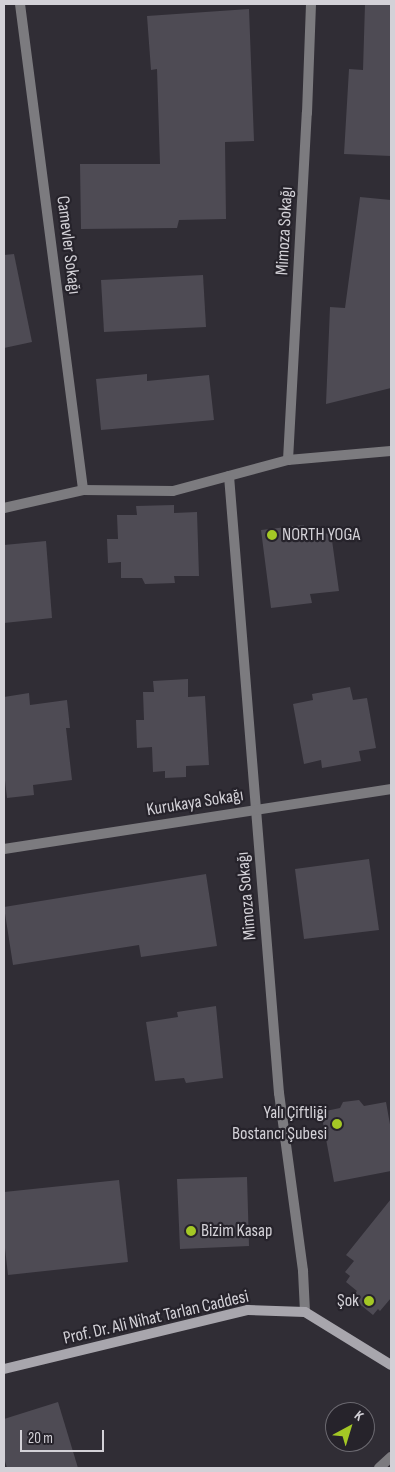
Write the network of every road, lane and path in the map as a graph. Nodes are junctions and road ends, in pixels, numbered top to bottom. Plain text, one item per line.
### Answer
1 (20, 4) edge
2 (311, 4) edge
3 (391, 451) edge
4 (288, 460) junction
5 (229, 476) junction
6 (83, 490) junction
7 (4, 508) edge
8 (391, 790) edge
9 (257, 810) junction
10 (4, 849) edge
11 (305, 1312) junction
12 (391, 1365) edge
13 (4, 1369) edge
14 (391, 1457) edge
15 (379, 1468) edge

1 - 6 street, Camevler Sokağı
2 - 4 street, Mimoza Sokağı
3 - 4 street
4 - 5 street
5 - 6 street
5 - 9 street, Mimoza Sokağı
6 - 7 street
8 - 9 street, Kurukaya Sokağı
9 - 10 street, Kurukaya Sokağı
9 - 11 street, Mimoza Sokağı
11 - 12 main road, Prof. Dr. Ali Nihat Tarlan Caddesi
11 - 13 main road, Prof. Dr. Ali Nihat Tarlan Caddesi
14 - 15 street

